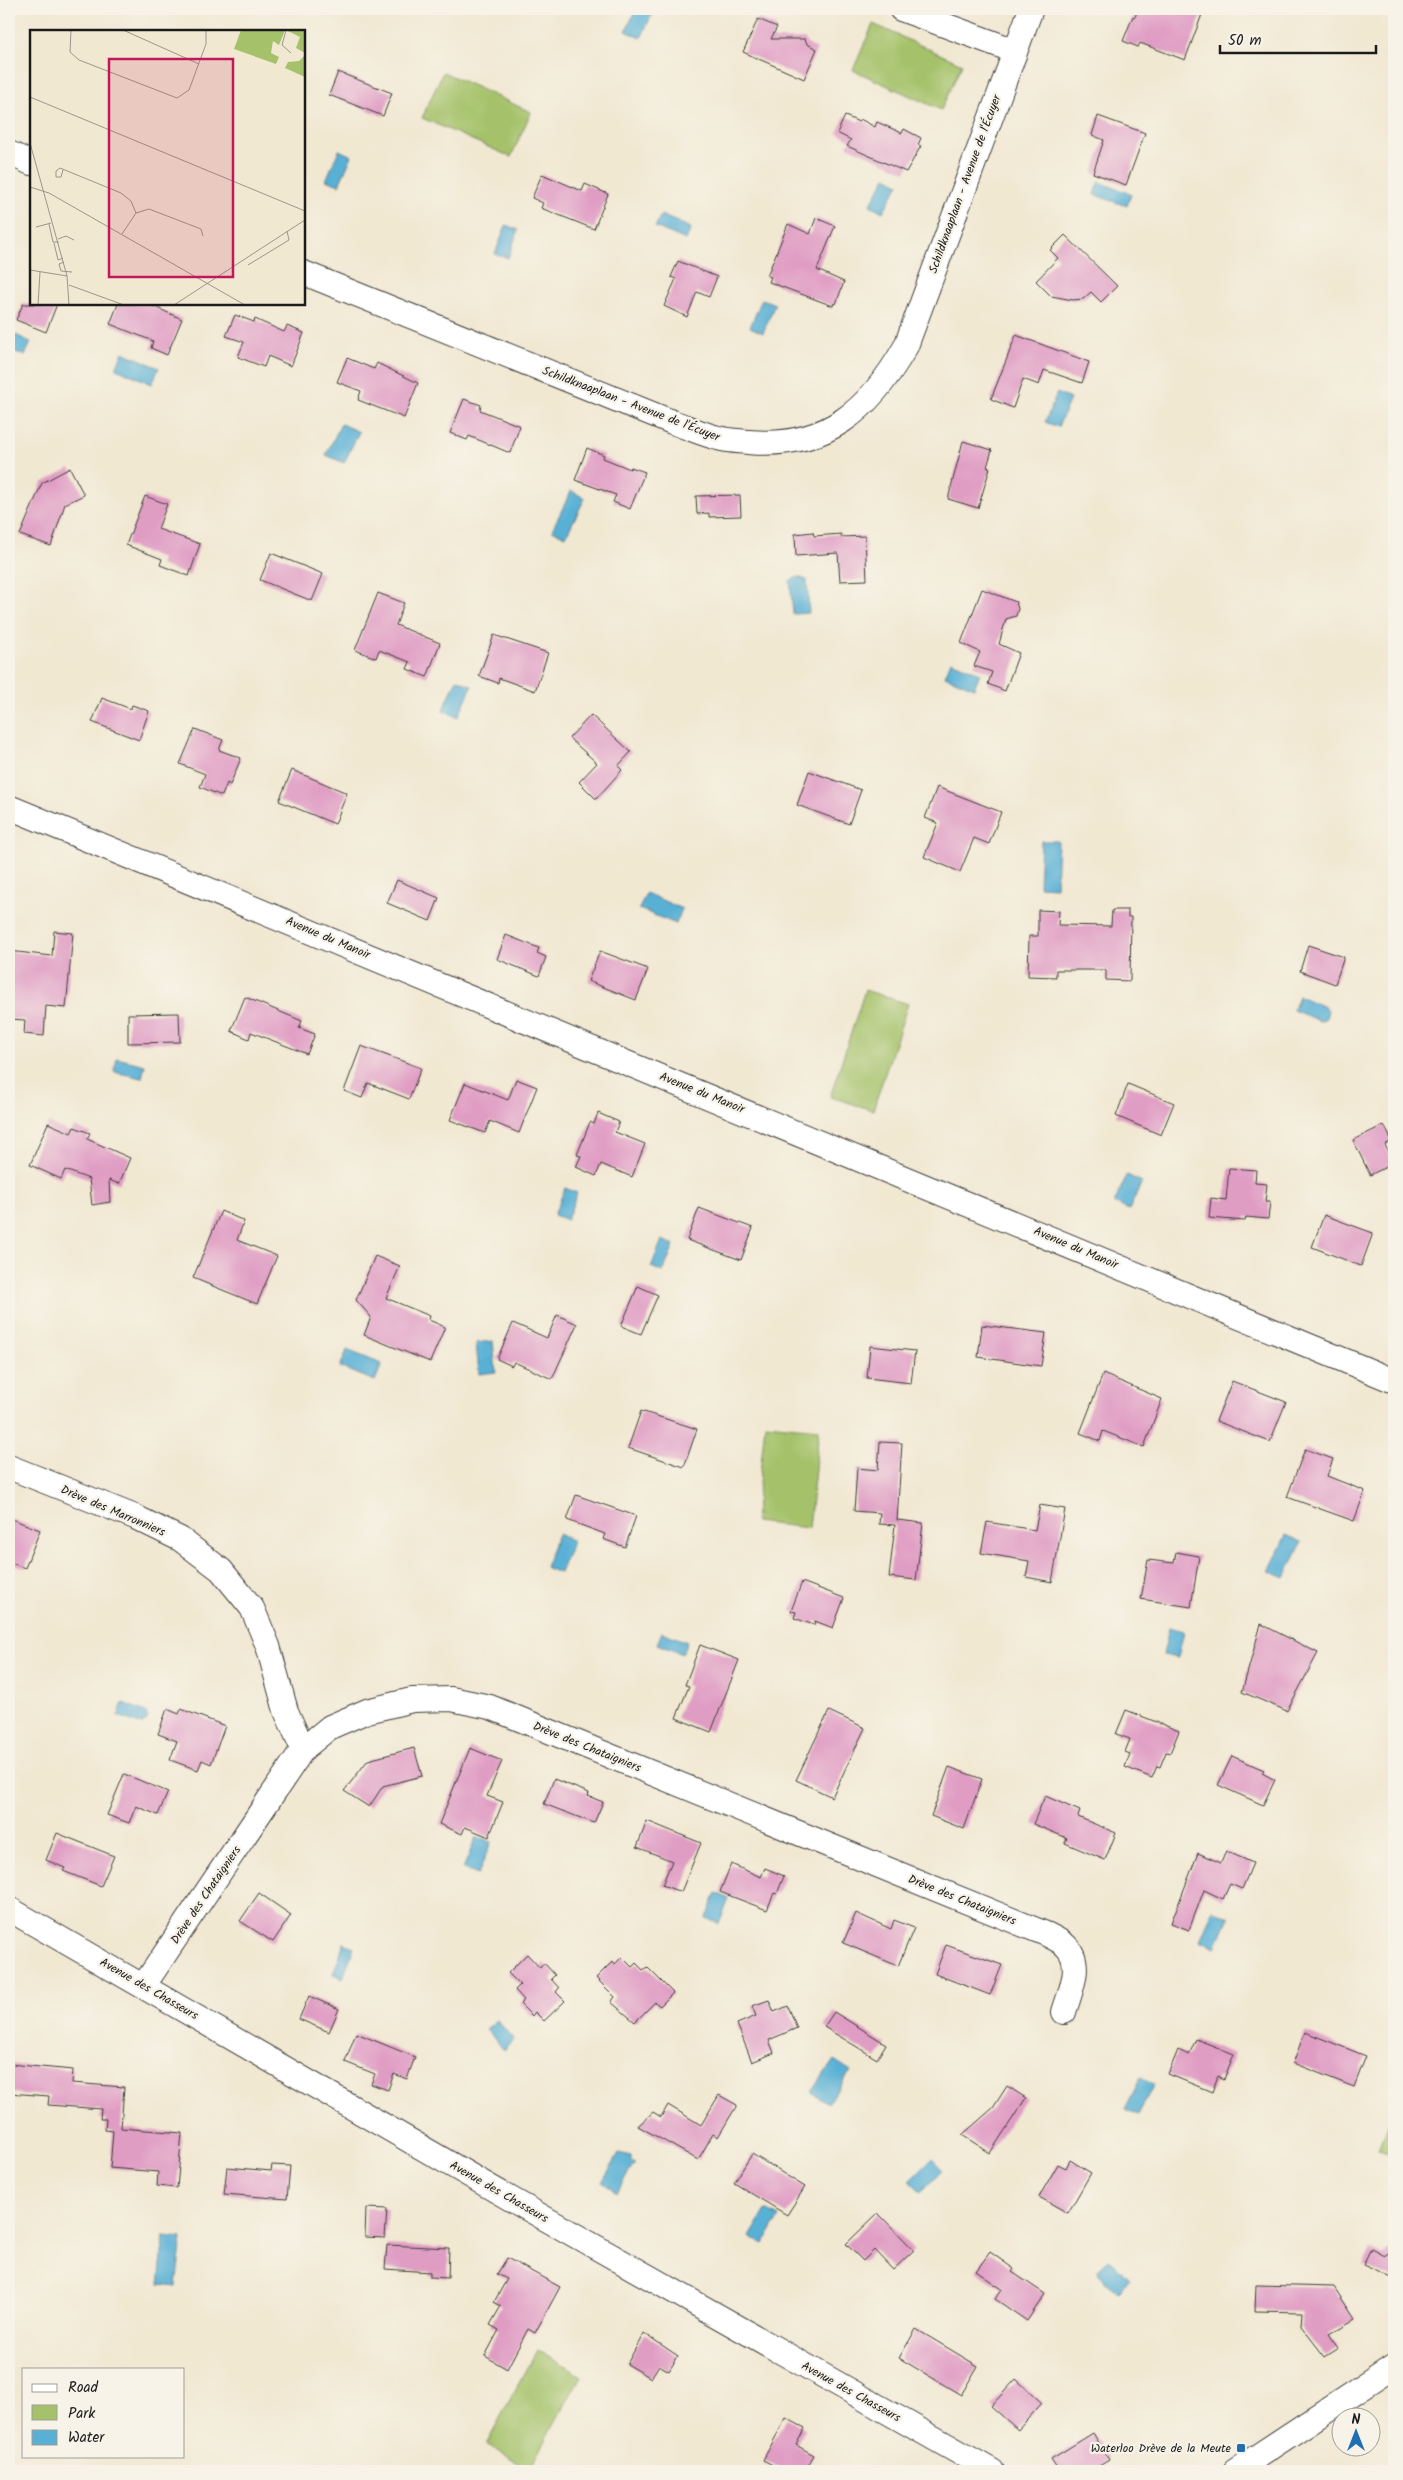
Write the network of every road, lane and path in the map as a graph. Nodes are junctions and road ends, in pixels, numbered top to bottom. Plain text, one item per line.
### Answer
1 (901, 9) edge
2 (1031, 9) edge
3 (1015, 51) junction
4 (9, 154) edge
5 (30, 162) edge
6 (305, 273) edge
7 (9, 807) edge
8 (1394, 1381) edge
9 (9, 1467) edge
10 (303, 1749) junction
11 (9, 1909) edge
12 (144, 1985) junction
13 (1064, 2012) dead end
14 (1394, 2366) edge
15 (992, 2471) edge
16 (1235, 2471) edge

1 - 3 street
2 - 3 street, Schildknaaplaan - Avenue de l'Écuyer
3 - 6 street, Schildknaaplaan - Avenue de l'Écuyer
4 - 5 street
7 - 8 street, Avenue du Manoir
9 - 10 street, Drève des Marronniers
10 - 12 street, Drève des Chataigniers
10 - 13 street, Drève des Chataigniers
11 - 12 street, Avenue des Chasseurs
12 - 15 street, Avenue des Chasseurs
14 - 16 street

